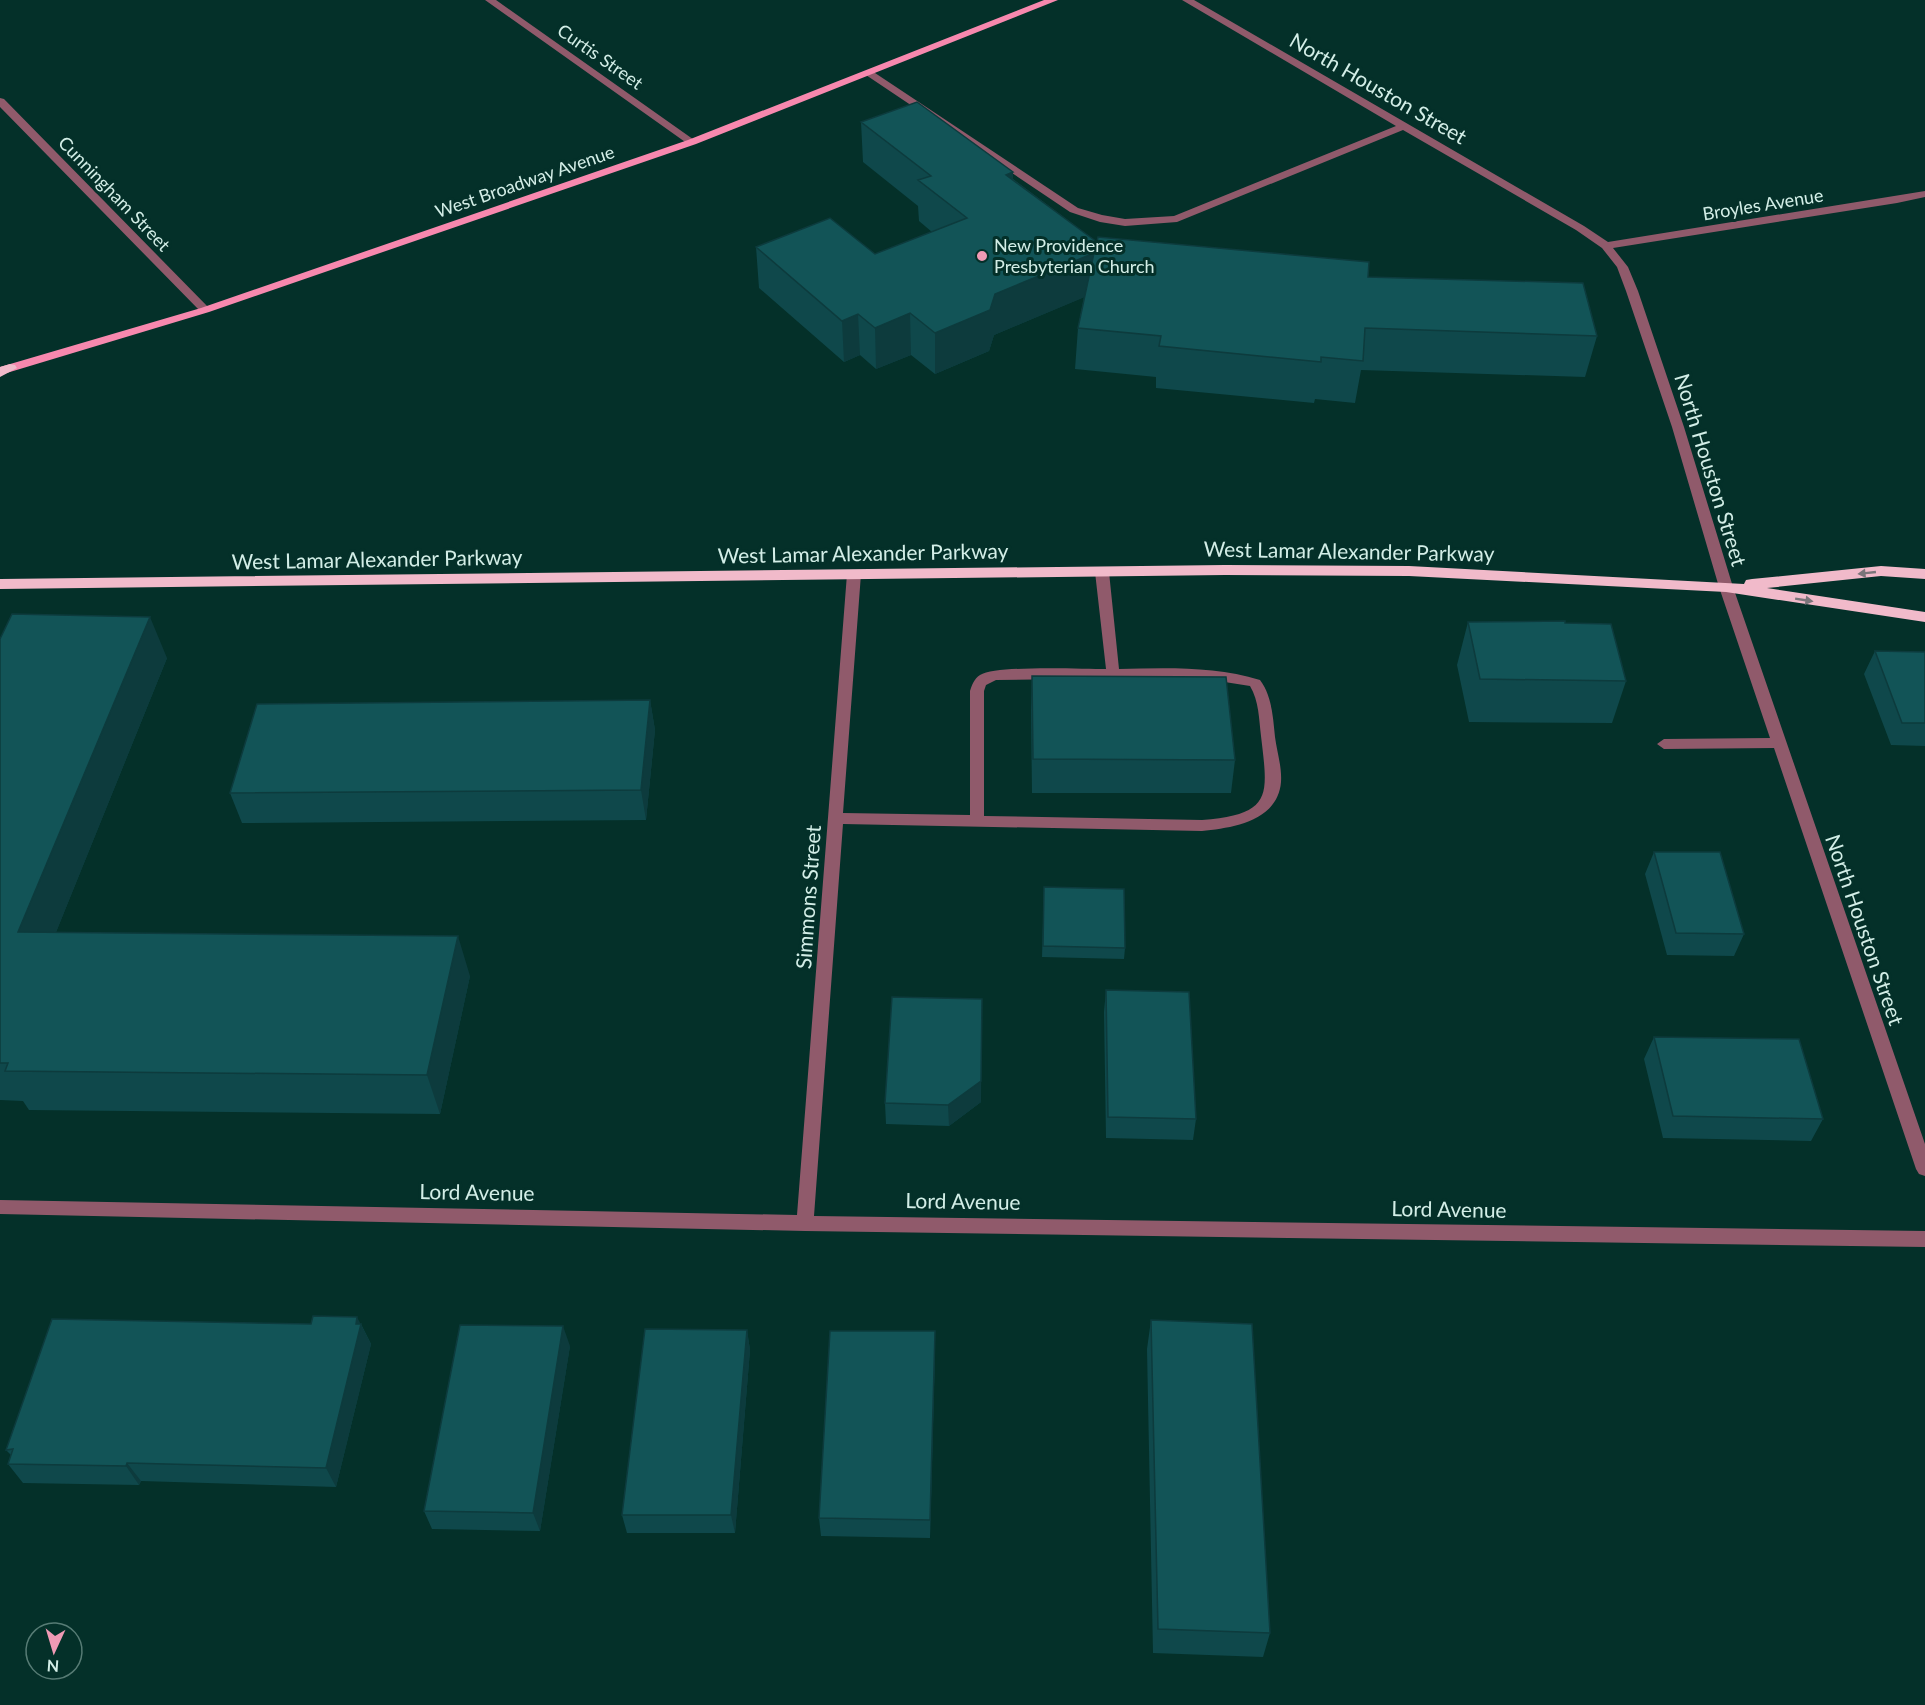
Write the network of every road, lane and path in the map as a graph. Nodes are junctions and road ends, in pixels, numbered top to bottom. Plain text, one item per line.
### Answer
1 (490, 0) edge
2 (1053, 0) edge
3 (1187, 0) edge
4 (868, 73) junction
5 (0, 101) edge
6 (1404, 126) junction
7 (692, 142) junction
8 (1925, 194) edge
9 (1606, 246) junction
10 (205, 310) junction
11 (3, 371) edge
12 (1102, 572) junction
13 (854, 574) junction
14 (1925, 574) edge
15 (0, 584) edge
16 (1726, 587) junction
17 (1925, 617) edge
18 (1113, 674) junction
19 (1780, 743) junction
20 (1664, 744) dead end
21 (836, 818) junction
22 (977, 821) junction
23 (1925, 1169) edge
24 (0, 1207) edge
25 (805, 1223) junction
26 (1925, 1239) edge

1 - 7 street, Curtis Street
2 - 4 main road, West Broadway Avenue
3 - 6 street, North Houston Street
4 - 6 street
4 - 7 main road, West Broadway Avenue
5 - 10 street, Cunningham Street
6 - 9 street, North Houston Street
7 - 10 main road, West Broadway Avenue
8 - 9 street, Broyles Avenue
9 - 16 street, North Houston Street
10 - 11 main road, West Broadway Avenue
12 - 13 highway, West Lamar Alexander Parkway
12 - 16 highway, West Lamar Alexander Parkway
12 - 18 street
13 - 15 highway, West Lamar Alexander Parkway
13 - 21 street, Simmons Street
14 -> 16 highway, West Lamar Alexander Parkway
16 -> 17 highway, West Lamar Alexander Parkway
16 - 19 street, North Houston Street
18 - 22 street
18 - 22 street
19 - 20 street
19 - 23 street, North Houston Street
21 - 22 street
21 - 25 street, Simmons Street
24 - 25 street, Lord Avenue
25 - 26 street, Lord Avenue

